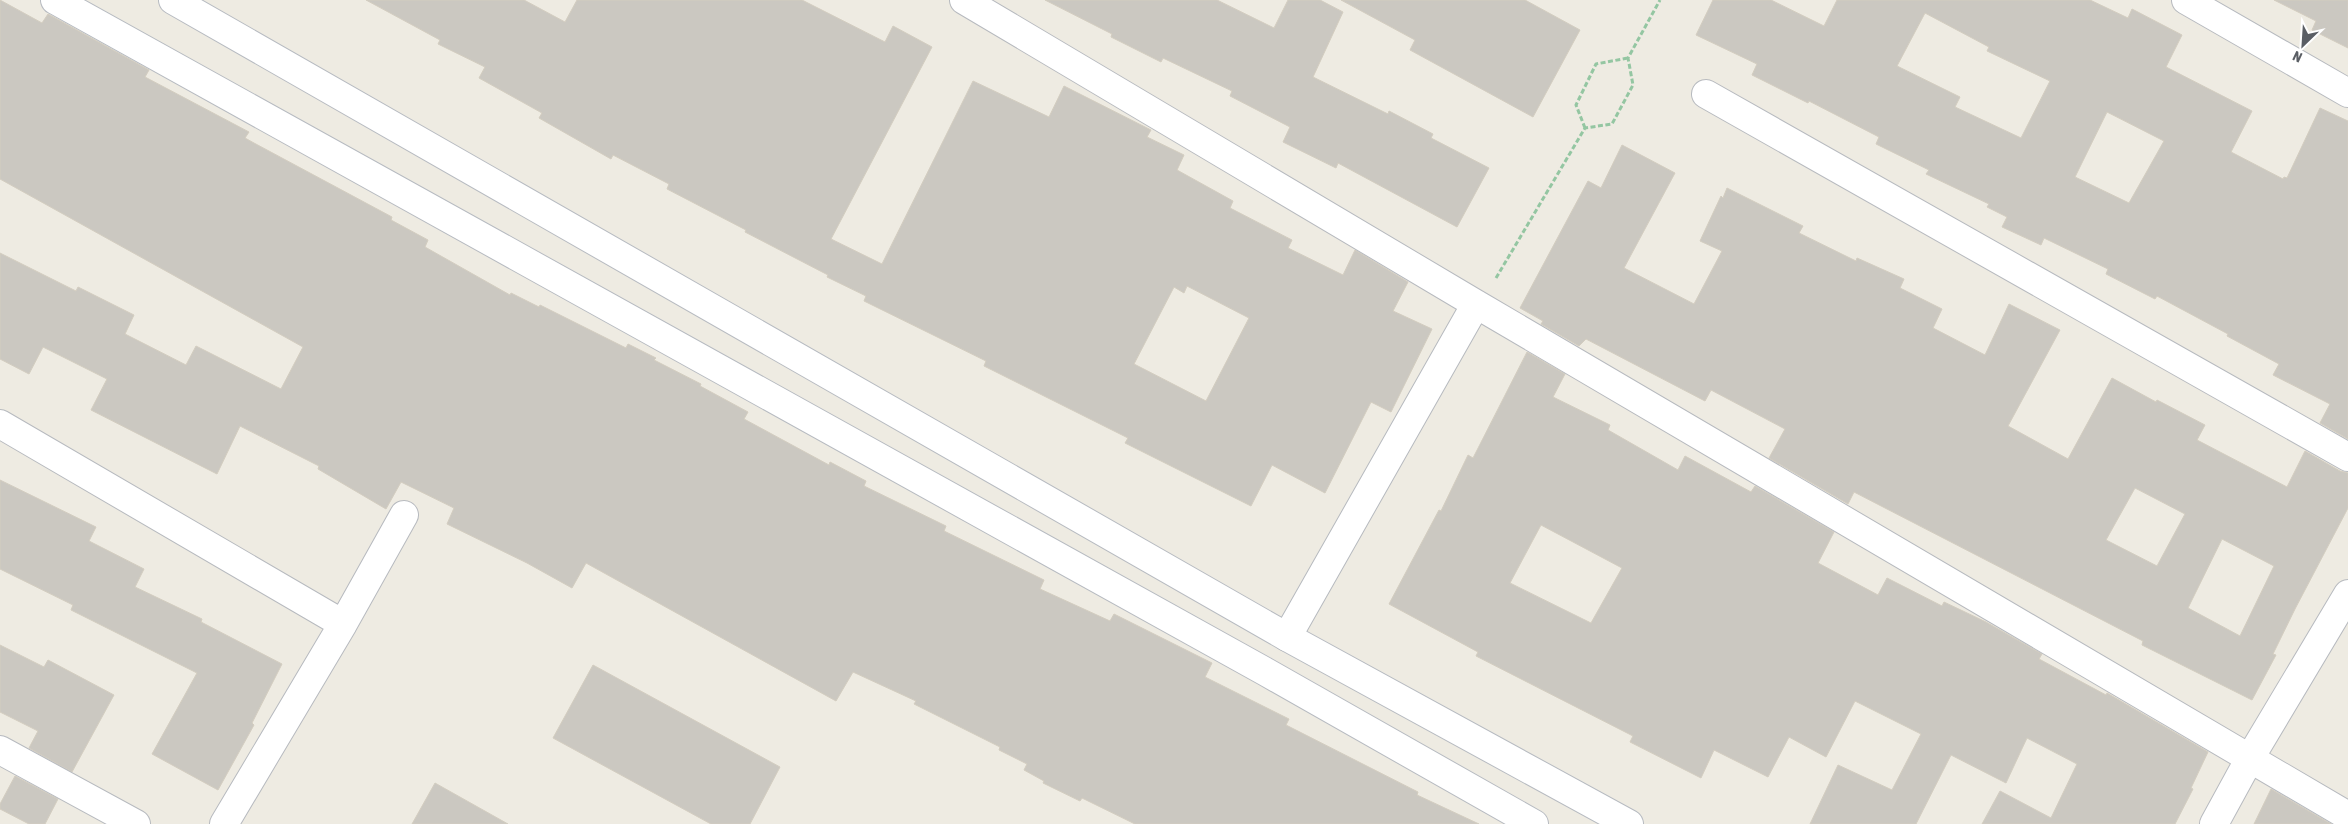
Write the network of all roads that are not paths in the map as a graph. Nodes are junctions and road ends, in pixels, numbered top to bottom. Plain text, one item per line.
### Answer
1 (55, 0) edge
2 (173, 0) edge
3 (964, 0) edge
4 (2186, 0) edge
5 (2348, 93) edge
6 (1706, 94) dead end
7 (1476, 304) junction
8 (0, 424) edge
9 (2348, 457) edge
10 (404, 515) dead end
11 (2348, 594) edge
12 (343, 624) junction
13 (1287, 637) junction
14 (0, 750) edge
15 (2250, 758) junction
16 (2348, 816) edge
17 (136, 824) edge
18 (224, 824) edge
19 (1534, 824) edge
20 (1629, 824) edge
21 (2214, 824) edge

1 - 19 street
2 - 13 street
3 - 7 street
4 - 5 street
6 - 9 street
7 - 13 street
7 - 15 street
8 - 12 street
10 - 12 street
11 - 15 street
12 - 18 street
13 - 20 street
14 - 17 street
15 - 16 street
15 - 21 street

